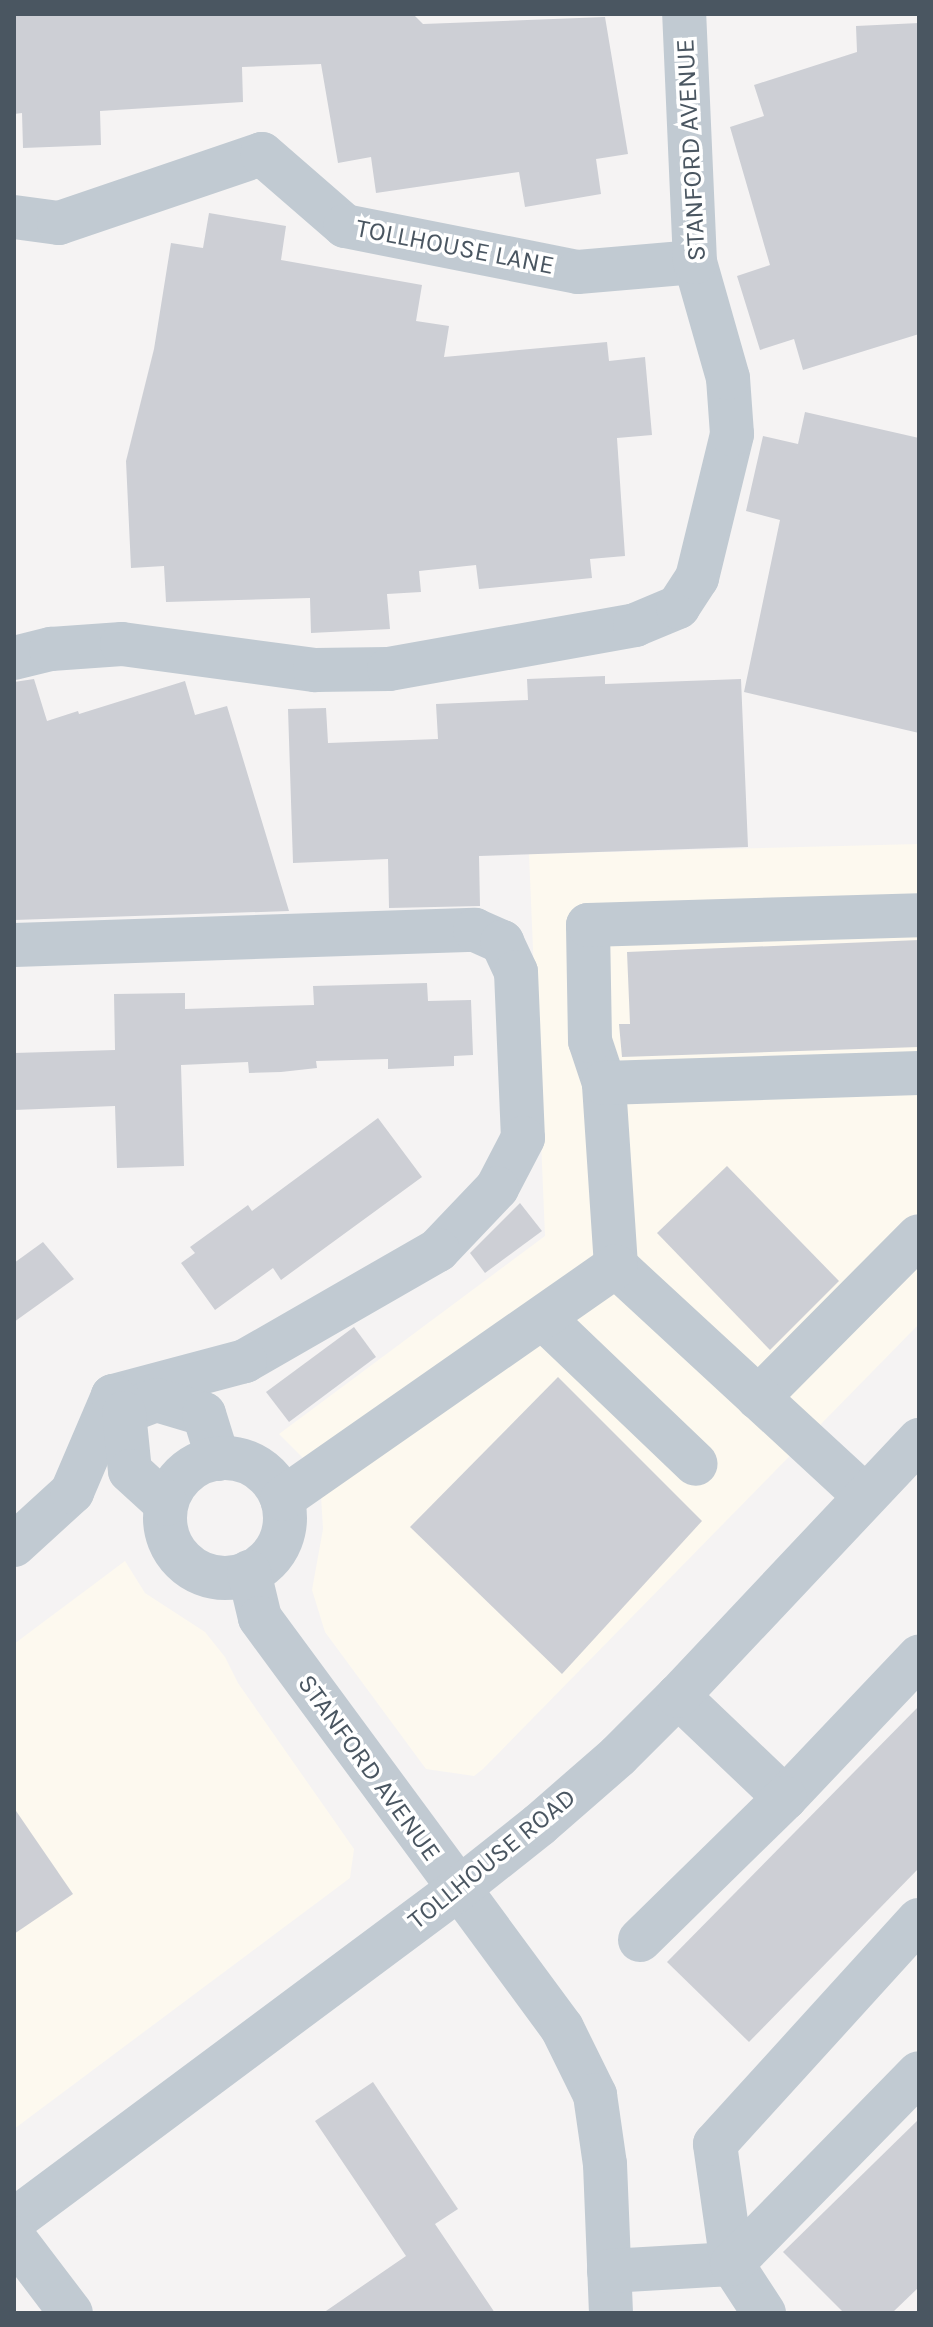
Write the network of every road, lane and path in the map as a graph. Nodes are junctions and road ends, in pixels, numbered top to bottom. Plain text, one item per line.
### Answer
1 (684, 14) edge
2 (14, 217) edge
3 (695, 262) junction
4 (14, 658) edge
5 (919, 915) edge
6 (14, 945) edge
7 (919, 1073) edge
8 (604, 1083) junction
9 (919, 1236) edge
10 (616, 1266) junction
11 (543, 1318) junction
12 (758, 1398) junction
13 (118, 1404) junction
14 (915, 1451) edge
15 (218, 1459) junction
16 (696, 1464) dead end
17 (864, 1495) junction
18 (282, 1499) junction
19 (166, 1504) junction
20 (14, 1545) edge
21 (249, 1572) junction
22 (919, 1657) edge
23 (678, 1696) junction
24 (785, 1798) junction
25 (457, 1890) junction
26 (919, 1920) edge
27 (640, 1940) dead end
28 (919, 2073) edge
29 (14, 2220) edge
30 (14, 2238) edge
31 (732, 2264) junction
32 (610, 2292) edge
33 (71, 2313) edge
34 (764, 2313) edge

1 - 3 street, STANFORD AVENUE
2 - 3 street, TOLLHOUSE LANE
3 - 4 street, STANFORD AVENUE
5 - 8 street
6 - 13 street
7 - 8 street
8 - 10 street
9 - 12 street
10 - 11 street
10 - 12 street
11 - 16 street
11 - 18 street
12 - 17 street
13 - 15 street
13 - 19 street
13 - 20 street
14 - 17 street, TOLLHOUSE ROAD
15 - 18 street
15 - 19 street
17 - 23 street, TOLLHOUSE ROAD
18 - 21 street
19 - 21 street
21 - 25 street, STANFORD AVENUE
22 - 24 street
23 - 24 street
23 - 25 street, TOLLHOUSE ROAD
24 - 27 street
25 - 29 street, TOLLHOUSE ROAD
25 - 32 street, STANFORD AVENUE
26 - 31 street
28 - 31 street
30 - 33 street
31 - 32 street
31 - 34 street

